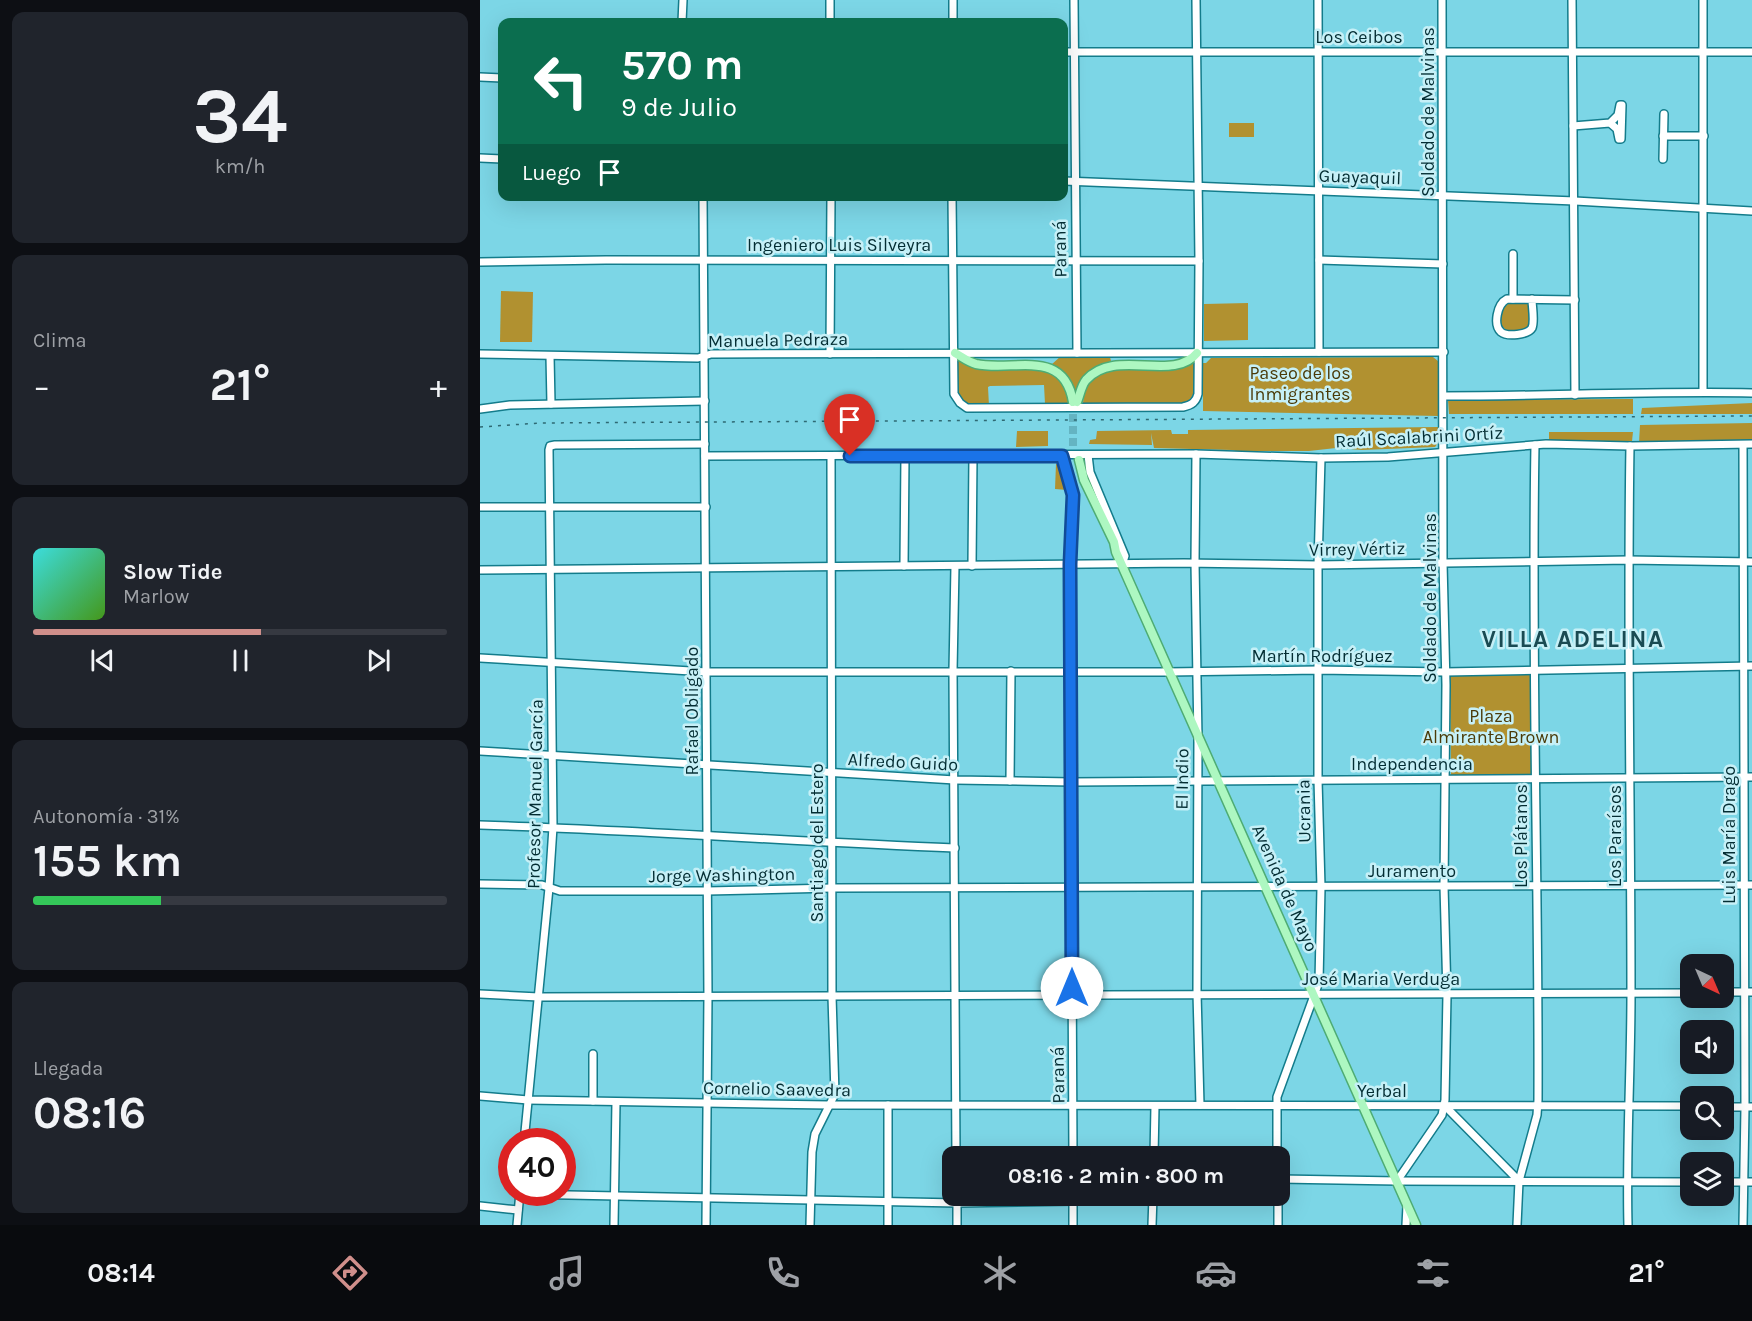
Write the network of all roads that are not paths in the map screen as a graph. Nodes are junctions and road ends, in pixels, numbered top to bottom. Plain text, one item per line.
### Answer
1 (683, 0) edge
2 (830, 0) edge
3 (953, 0) edge
4 (1074, 0) edge
5 (1196, 0) edge
6 (1318, 0) edge
7 (1442, 0) edge
8 (1572, 0) edge
9 (1704, 0) edge
10 (682, 18) edge
11 (830, 18) edge
12 (953, 18) edge
13 (1752, 51) edge
14 (1068, 52) edge
15 (1075, 52) junction
16 (1196, 52) junction
17 (1318, 52) junction
18 (1442, 52) junction
19 (1572, 52) junction
20 (1704, 52) junction
21 (480, 77) edge
22 (498, 78) edge
23 (1664, 114) dead end
24 (1610, 123) dead end
25 (1573, 126) junction
26 (1664, 136) junction
27 (1704, 136) junction
28 (480, 158) edge
29 (498, 159) edge
30 (1664, 159) dead end
31 (1068, 181) edge
32 (1075, 182) junction
33 (1197, 185) junction
34 (1318, 191) junction
35 (1443, 195) junction
36 (703, 201) edge
37 (831, 201) edge
38 (952, 201) edge
39 (1575, 201) junction
40 (1703, 209) junction
41 (1752, 211) edge
42 (1513, 254) dead end
43 (1075, 259) junction
44 (702, 260) junction
45 (831, 260) junction
46 (953, 260) junction
47 (1319, 260) junction
48 (1199, 261) junction
49 (480, 262) edge
50 (1443, 264) junction
51 (1513, 299) junction
52 (1532, 299) junction
53 (1575, 300) junction
54 (1319, 352) junction
55 (1444, 352) junction
56 (955, 353) junction
57 (1077, 353) junction
58 (1197, 353) junction
59 (480, 354) edge
60 (830, 354) junction
61 (550, 356) junction
62 (703, 356) junction
63 (1703, 392) junction
64 (1752, 393) edge
65 (1575, 395) junction
66 (1444, 396) junction
67 (705, 401) junction
68 (550, 404) junction
69 (480, 409) edge
70 (705, 444) junction
71 (1752, 444) edge
72 (1535, 445) junction
73 (1743, 445) junction
74 (1630, 447) junction
75 (1444, 453) junction
76 (1196, 454) junction
77 (705, 456) junction
78 (831, 456) junction
79 (905, 456) junction
80 (973, 456) junction
81 (1062, 456) junction
82 (1321, 458) junction
83 (1080, 459) junction
84 (480, 507) edge
85 (706, 507) junction
86 (550, 508) junction
87 (1628, 560) junction
88 (1748, 561) edge
89 (1533, 562) junction
90 (1195, 563) junction
91 (1443, 563) junction
92 (1070, 564) junction
93 (1122, 565) junction
94 (1318, 565) junction
95 (831, 566) junction
96 (904, 566) junction
97 (955, 566) junction
98 (972, 566) junction
99 (706, 567) junction
100 (480, 570) edge
101 (551, 570) junction
102 (480, 658) edge
103 (552, 662) junction
104 (1748, 666) edge
105 (1629, 667) junction
106 (1318, 670) junction
107 (831, 671) junction
108 (1011, 671) junction
109 (1534, 671) junction
110 (707, 672) junction
111 (953, 672) junction
112 (1072, 672) junction
113 (1168, 672) junction
114 (1195, 672) junction
115 (1445, 672) junction
116 (1198, 739) junction
117 (480, 751) edge
118 (553, 756) junction
119 (707, 765) junction
120 (831, 773) junction
121 (1631, 777) junction
122 (1748, 777) edge
123 (1536, 778) junction
124 (1446, 779) junction
125 (955, 780) junction
126 (1010, 780) junction
127 (1318, 780) junction
128 (1197, 781) junction
129 (1218, 781) junction
130 (1072, 782) junction
131 (480, 825) edge
132 (553, 827) junction
133 (707, 835) junction
134 (832, 843) junction
135 (955, 848) junction
136 (480, 884) edge
137 (1748, 885) edge
138 (1197, 886) junction
139 (1266, 886) junction
140 (1321, 886) junction
141 (1444, 886) junction
142 (1536, 886) junction
143 (1630, 886) junction
144 (549, 888) junction
145 (832, 888) junction
146 (956, 888) junction
147 (1073, 888) junction
148 (707, 891) junction
149 (1748, 992) edge
150 (1197, 993) junction
151 (1631, 993) junction
152 (1680, 993) edge
153 (480, 994) edge
154 (1072, 994) junction
155 (1315, 994) junction
156 (1539, 994) junction
157 (1448, 995) junction
158 (708, 996) junction
159 (832, 996) junction
160 (957, 996) junction
161 (539, 998) junction
162 (592, 1054) dead end
163 (480, 1096) edge
164 (528, 1100) junction
165 (593, 1101) junction
166 (616, 1102) junction
167 (707, 1103) junction
168 (829, 1105) junction
169 (888, 1105) junction
170 (956, 1105) junction
171 (1073, 1105) junction
172 (1200, 1105) junction
173 (1276, 1105) junction
174 (1155, 1106) junction
175 (1364, 1106) junction
176 (1445, 1106) junction
177 (1538, 1106) junction
178 (1630, 1106) junction
179 (1680, 1106) edge
180 (1749, 1107) edge
181 (525, 1128) edge
182 (956, 1146) edge
183 (1073, 1146) edge
184 (1154, 1146) edge
185 (1277, 1146) edge
186 (1290, 1179) edge
187 (1397, 1181) junction
188 (1519, 1181) junction
189 (1627, 1181) junction
190 (1680, 1182) edge
191 (1734, 1182) edge
192 (1744, 1182) junction
193 (1752, 1182) edge
194 (576, 1195) edge
195 (614, 1196) junction
196 (706, 1197) junction
197 (811, 1199) junction
198 (942, 1199) edge
199 (888, 1200) junction
200 (1407, 1204) junction
201 (480, 1206) edge
202 (518, 1206) edge
203 (957, 1206) edge
204 (1073, 1206) edge
205 (1153, 1206) edge
206 (1278, 1206) edge
207 (518, 1210) junction
208 (517, 1225) edge
209 (614, 1225) edge
210 (706, 1225) edge
211 (810, 1225) edge
212 (888, 1225) edge
213 (957, 1225) edge
214 (1073, 1225) edge
215 (1152, 1225) edge
216 (1278, 1225) edge
217 (1406, 1225) edge
218 (1416, 1225) edge
219 (1517, 1225) edge
220 (1628, 1225) edge
221 (1743, 1225) edge

1 - 10 street
2 - 11 street
3 - 12 street
4 - 15 street, Paraná
5 - 16 street
6 - 17 street
7 - 18 street, Soldado de Malvinas
8 - 19 street
9 - 20 street
13 - 20 street, Los Ceibos
14 - 15 street, Los Ceibos
15 - 16 street, Los Ceibos
15 - 32 street, Paraná
16 - 17 street, Los Ceibos
16 - 33 street
17 - 18 street, Los Ceibos
17 - 34 street
18 - 19 street, Los Ceibos
18 - 35 street, Soldado de Malvinas
19 - 20 street, Los Ceibos
19 - 25 street
20 - 27 street
21 - 22 street
23 - 26 street
24 - 25 street
25 - 39 street
26 - 27 street
26 - 30 street
27 - 40 street
28 - 29 street
31 - 32 street, Guayaquil
32 - 33 street, Guayaquil
32 - 43 street, Paraná
33 - 34 street, Guayaquil
33 - 48 street
34 - 35 street, Guayaquil
34 - 47 street
35 - 39 street, Guayaquil
35 - 50 street, Soldado de Malvinas
36 - 44 street, Rafael Obligado
37 - 45 street
38 - 46 street
39 - 40 street, Guayaquil
39 - 53 street
40 - 41 street, Guayaquil
40 - 63 street
42 - 51 street
43 - 46 street, Ingeniero Luis Silveyra
43 - 48 street, Ingeniero Luis Silveyra
43 - 57 street, Paraná
44 - 45 street, Ingeniero Luis Silveyra
44 - 49 street, Ingeniero Luis Silveyra
44 - 62 street, Rafael Obligado
45 - 46 street, Ingeniero Luis Silveyra
45 - 60 street
46 - 56 street
47 - 50 street
47 - 54 street
48 - 58 street
50 - 55 street, Soldado de Malvinas
51 - 52 street
51 - 52 street
52 - 53 street
53 - 65 street
54 - 55 street, Manuela Pedraza
54 - 58 street, Manuela Pedraza
55 - 66 street, Soldado de Malvinas
56 - 57 street, Manuela Pedraza
56 - 58 main road
56 - 58 street
56 - 60 street, Manuela Pedraza
57 - 58 street, Manuela Pedraza
59 - 61 street, Manuela Pedraza
60 - 62 street, Manuela Pedraza
61 - 62 street, Manuela Pedraza
61 - 68 street
62 - 67 street, Rafael Obligado
63 - 64 street
63 - 65 street
65 - 66 street
66 - 75 street, Soldado de Malvinas
67 - 68 street
67 - 70 street, Rafael Obligado
68 - 69 street
70 - 77 street, Rafael Obligado
70 - 86 street, Profesor Manuel García
71 - 73 street, Raúl Scalabrini Ortíz
72 - 74 street, Raúl Scalabrini Ortíz
72 - 75 street, Raúl Scalabrini Ortíz
72 - 89 street, Los Plátanos
73 - 74 street, Raúl Scalabrini Ortíz
73 - 88 street, Luis María Drago
74 - 87 street, Los Paraísos
75 - 82 street, Raúl Scalabrini Ortíz
75 - 91 street, Soldado de Malvinas
76 - 82 street, Raúl Scalabrini Ortíz
76 - 83 street, Raúl Scalabrini Ortíz
76 - 90 street, El Indio
77 - 78 street, Raúl Scalabrini Ortíz
77 - 85 street, Rafael Obligado
78 - 79 street, Raúl Scalabrini Ortíz
78 - 95 street, Santiago del Estero
79 - 80 street, Raúl Scalabrini Ortíz
79 - 96 street
80 - 81 street, Raúl Scalabrini Ortíz
80 - 98 street
81 - 83 street, Raúl Scalabrini Ortíz
81 - 92 street, Paraná
82 - 94 street, Ucrania
83 - 93 main road, Avenida de Mayo
83 - 93 street, Avenida de Mayo
84 - 86 street
85 - 86 street
85 - 99 street, Rafael Obligado
86 - 101 street, Profesor Manuel García
87 - 88 street, Virrey Vértiz
87 - 89 street, Virrey Vértiz
87 - 105 street, Los Paraísos
88 - 104 street, Luis María Drago
89 - 91 street, Virrey Vértiz
89 - 109 street, Los Plátanos
90 - 93 street, Virrey Vértiz
90 - 94 street, Virrey Vértiz
90 - 114 street, El Indio
91 - 94 street, Virrey Vértiz
91 - 115 street, Soldado de Malvinas
92 - 93 street, Virrey Vértiz
92 - 98 street, Virrey Vértiz
92 - 112 street, Paraná
93 - 113 main road, Avenida de Mayo
94 - 106 street, Ucrania
95 - 96 street, Virrey Vértiz
95 - 99 street, Virrey Vértiz
95 - 107 street, Santiago del Estero
96 - 97 street, Virrey Vértiz
97 - 98 street, Virrey Vértiz
97 - 111 street
99 - 101 street, Virrey Vértiz
99 - 110 street, Rafael Obligado
100 - 101 street, Virrey Vértiz
101 - 103 street, Profesor Manuel García
102 - 103 street, Martín Rodríguez
103 - 110 street, Martín Rodríguez
103 - 118 street, Profesor Manuel García
104 - 105 street, Martín Rodríguez
104 - 122 street, Luis María Drago
105 - 109 street, Martín Rodríguez
105 - 121 street, Los Paraísos
106 - 114 street, Martín Rodríguez
106 - 115 street, Martín Rodríguez
106 - 127 street, Ucrania
107 - 110 street, Martín Rodríguez
107 - 111 street, Martín Rodríguez
107 - 120 street, Santiago del Estero
108 - 111 street, Martín Rodríguez
108 - 112 street, Martín Rodríguez
108 - 126 street
109 - 115 street, Martín Rodríguez
109 - 123 street, Los Plátanos
110 - 119 street, Rafael Obligado
111 - 125 street
112 - 113 street, Martín Rodríguez
112 - 130 street, Paraná
113 - 114 street, Martín Rodríguez
113 - 116 main road, Avenida de Mayo
114 - 116 street, El Indio
115 - 124 street, Soldado de Malvinas
116 - 128 street, El Indio
116 - 129 main road, Avenida de Mayo
117 - 118 street, Alfredo Guido
118 - 119 street, Alfredo Guido
118 - 132 street, Profesor Manuel García
119 - 120 street, Alfredo Guido
119 - 133 street, Rafael Obligado
120 - 125 street, Alfredo Guido
120 - 134 street, Santiago del Estero
121 - 122 street, Independencia
121 - 123 street, Independencia
121 - 143 street, Los Paraísos
122 - 137 street, Luis María Drago
123 - 124 street, Independencia
123 - 142 street, Los Plátanos
124 - 127 street, Independencia
124 - 141 street, Soldado de Malvinas
125 - 126 street, Alfredo Guido
125 - 135 street
126 - 130 street, Alfredo Guido
127 - 129 street, Independencia
127 - 140 street, Ucrania
128 - 129 street, Independencia
128 - 130 street, Independencia
128 - 138 street, El Indio
129 - 139 main road, Avenida de Mayo
130 - 147 street, Paraná
131 - 132 street
132 - 133 street
132 - 144 street, Profesor Manuel García
133 - 134 street
133 - 148 street, Rafael Obligado
134 - 135 street
134 - 145 street, Santiago del Estero
135 - 146 street
136 - 144 street, Jorge Washington
137 - 143 street, Juramento
137 - 149 street, Luis María Drago
138 - 139 street, Juramento
138 - 147 street, Juramento
138 - 150 street, El Indio
139 - 140 street, Juramento
139 - 155 main road, Avenida de Mayo
140 - 141 street, Juramento
140 - 155 street, Ucrania
141 - 142 street, Juramento
141 - 157 street, Soldado de Malvinas
142 - 143 street, Juramento
142 - 156 street, Los Plátanos
143 - 151 street, Los Paraísos
144 - 148 street, Jorge Washington
144 - 161 street, Profesor Manuel García
145 - 146 street, Jorge Washington
145 - 148 street, Jorge Washington
145 - 159 street, Santiago del Estero
146 - 147 street, Jorge Washington
146 - 160 street
147 - 154 street, Paraná
148 - 158 street, Rafael Obligado
149 - 180 street, Luis María Drago
150 - 154 street, José Maria Verduga
150 - 155 street, José Maria Verduga
150 - 172 street, El Indio
151 - 152 street, José Maria Verduga
151 - 156 street, José Maria Verduga
151 - 178 street, Los Paraísos
153 - 161 street, José Maria Verduga
154 - 160 street, José Maria Verduga
154 - 171 street, Paraná
155 - 157 street, José Maria Verduga
155 - 173 street, Ucrania
155 - 175 main road, Avenida de Mayo
156 - 157 street, José Maria Verduga
156 - 177 street, Los Plátanos
157 - 176 street, Soldado de Malvinas
158 - 159 street, José Maria Verduga
158 - 161 street, José Maria Verduga
158 - 167 street, Rafael Obligado
159 - 160 street, José Maria Verduga
159 - 168 street, Santiago del Estero
160 - 170 street
161 - 164 street, Profesor Manuel García
162 - 165 street
163 - 164 street, Cornelio Saavedra
164 - 165 street, Cornelio Saavedra
164 - 181 street, Profesor Manuel García
165 - 166 street, Cornelio Saavedra
166 - 167 street, Cornelio Saavedra
166 - 195 street
167 - 168 street, Cornelio Saavedra
167 - 196 street, Rafael Obligado
168 - 169 street, Cornelio Saavedra
168 - 197 street, Santiago del Estero
169 - 170 street, Cornelio Saavedra
169 - 199 street
170 - 171 street, Cornelio Saavedra
170 - 182 street
171 - 174 street, Yerbal
171 - 183 street, Paraná
172 - 173 street, Yerbal
172 - 174 street, Yerbal
173 - 175 street, Yerbal
173 - 185 street, Ucrania
174 - 184 street
175 - 176 street, Yerbal
175 - 187 main road, Avenida de Mayo
176 - 177 street, Yerbal
176 - 187 street, Soldado de Malvinas
176 - 188 street
177 - 178 street, Yerbal
177 - 188 street, Los Plátanos
178 - 179 street, Yerbal
178 - 189 street, Los Paraísos
180 - 192 street, Luis María Drago
186 - 187 street
187 - 188 street
187 - 200 main road, Avenida de Mayo
188 - 189 street
188 - 219 street, Los Plátanos
189 - 190 street
189 - 220 street, Los Paraísos
191 - 192 street
192 - 193 street
192 - 221 street, Luis María Drago
194 - 195 street
195 - 196 street
195 - 209 street
196 - 197 street
196 - 210 street, Rafael Obligado
197 - 199 street
197 - 211 street, Santiago del Estero
198 - 199 street
199 - 212 street
200 - 217 street
200 - 218 main road, Avenida de Mayo
201 - 207 street
202 - 207 street
203 - 213 street
204 - 214 street
205 - 215 street
206 - 216 street
207 - 208 street

